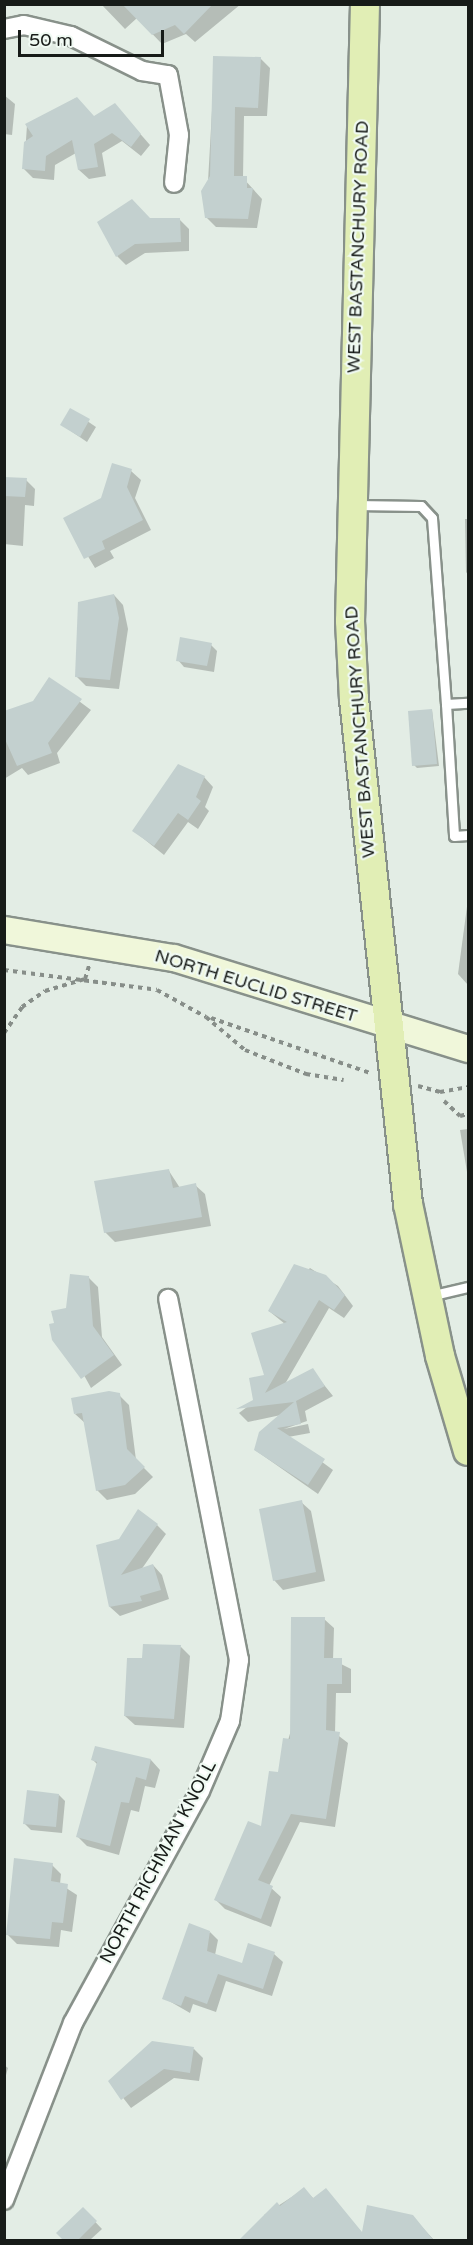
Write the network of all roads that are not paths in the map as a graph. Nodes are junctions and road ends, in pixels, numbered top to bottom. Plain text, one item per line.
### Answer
1 (365, 4) edge
2 (4, 29) edge
3 (174, 183) dead end
4 (351, 505) junction
5 (468, 703) edge
6 (446, 704) junction
7 (468, 835) edge
8 (4, 930) edge
9 (386, 1026) junction
10 (468, 1049) edge
11 (468, 1287) edge
12 (427, 1297) junction
13 (168, 1299) dead end
14 (460, 1399) edge
15 (468, 1451) edge
16 (4, 2200) edge

1 - 4 main road, WEST BASTANCHURY ROAD
2 - 3 street
4 - 6 lane
4 - 9 main road, WEST BASTANCHURY ROAD
5 - 6 lane
6 - 7 lane
8 - 9 main road, NORTH EUCLID STREET
9 - 10 main road, NORTH EUCLID STREET
9 - 12 main road, WEST BASTANCHURY ROAD
11 - 12 lane
12 - 14 main road, WEST BASTANCHURY ROAD
13 - 16 street, NORTH RICHMAN KNOLL
14 - 15 main road, WEST BASTANCHURY ROAD

